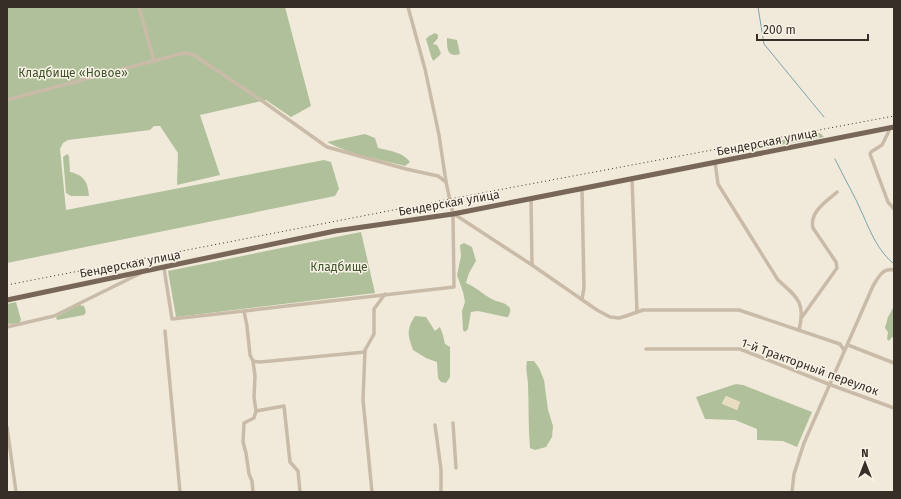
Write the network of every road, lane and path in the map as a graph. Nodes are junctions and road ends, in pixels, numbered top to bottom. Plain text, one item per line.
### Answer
1 (139, 7) edge
2 (408, 7) edge
3 (154, 61) junction
4 (7, 100) edge
5 (892, 128) edge
6 (715, 162) junction
7 (632, 178) junction
8 (446, 182) junction
9 (582, 188) junction
10 (837, 192) dead end
11 (531, 198) junction
12 (894, 209) edge
13 (453, 214) junction
14 (532, 265) junction
15 (164, 268) junction
16 (894, 270) edge
17 (144, 271) junction
18 (385, 294) junction
19 (582, 299) junction
20 (7, 300) edge
21 (244, 311) junction
22 (637, 312) junction
23 (802, 317) junction
24 (7, 327) edge
25 (799, 330) junction
26 (165, 331) dead end
27 (848, 345) junction
28 (646, 349) dead end
29 (844, 350) junction
30 (365, 352) junction
31 (253, 361) junction
32 (894, 363) edge
33 (831, 385) junction
34 (894, 408) edge
35 (256, 411) junction
36 (453, 424) dead end
37 (435, 425) dead end
38 (7, 427) edge
39 (456, 468) dead end
40 (16, 492) edge
41 (180, 492) edge
42 (253, 492) edge
43 (300, 492) edge
44 (372, 492) edge
45 (441, 492) edge
46 (792, 492) edge

1 - 3 street
2 - 8 street
3 - 4 street
3 - 8 street
5 - 6 main road, Бендерская улица
5 - 12 street
6 - 7 main road, Бендерская улица
6 - 23 street
7 - 9 main road, Бендерская улица
7 - 22 street
8 - 13 street
9 - 11 main road, Бендерская улица
9 - 19 street
10 - 23 street
11 - 13 main road, Бендерская улица
11 - 14 street
13 - 14 street
13 - 15 main road, Бендерская улица
13 - 18 street
14 - 19 street
15 - 17 main road, Бендерская улица
15 - 21 street
16 - 27 street
17 - 20 main road, Бендерская улица
17 - 24 street
18 - 21 street
18 - 30 street
19 - 22 street
21 - 31 street
22 - 25 street
23 - 25 street
25 - 29 street
26 - 41 street
27 - 29 street
27 - 32 street
28 - 33 street, 1-й Тракторный переулок
29 - 33 street
30 - 31 street
30 - 44 street
31 - 35 street
33 - 34 street, 1-й Тракторный переулок
33 - 46 street
35 - 42 street
35 - 43 street
36 - 39 street
37 - 45 street
38 - 40 street

